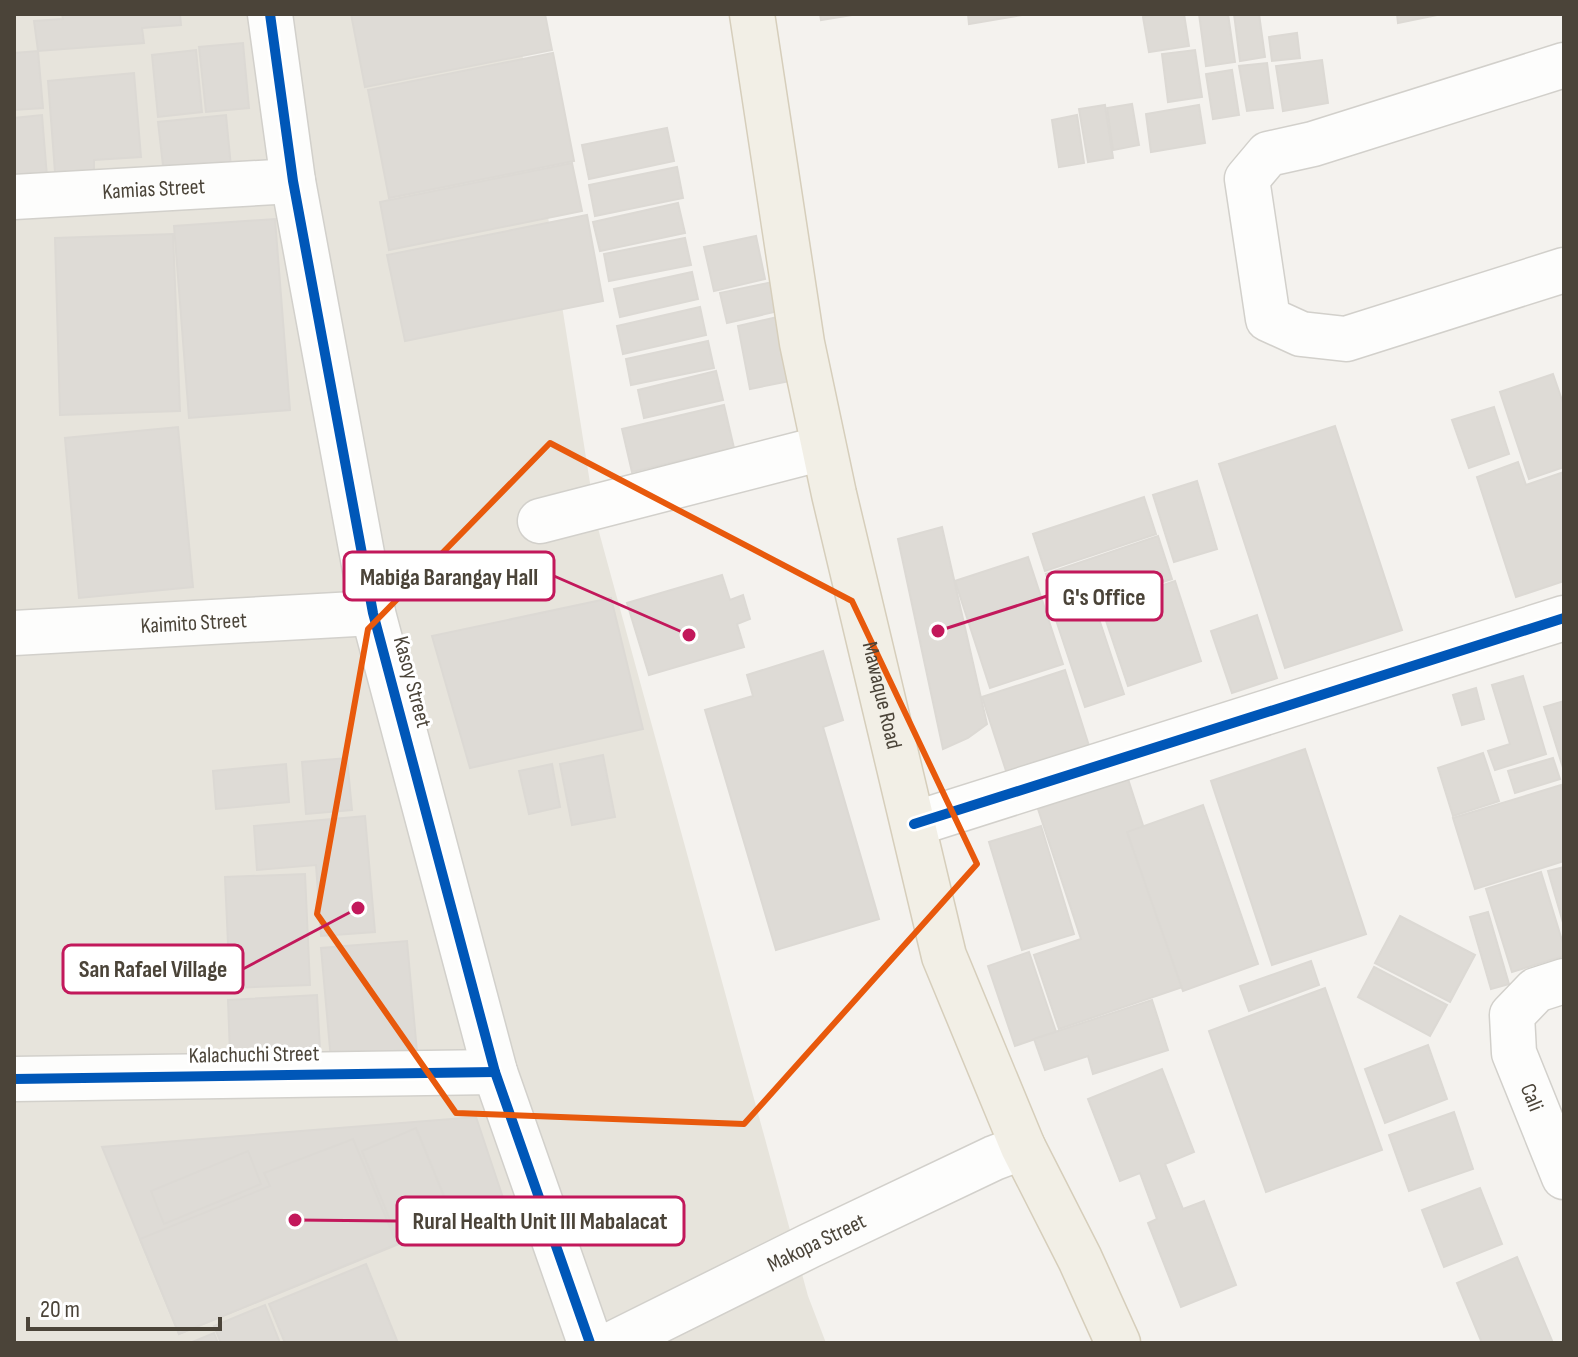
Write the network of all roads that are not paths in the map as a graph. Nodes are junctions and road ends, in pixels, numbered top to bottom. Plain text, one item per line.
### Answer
1 (270, 14) edge
2 (752, 14) edge
3 (1564, 65) edge
4 (293, 181) junction
5 (14, 197) edge
6 (1564, 270) edge
7 (823, 448) junction
8 (540, 521) dead end
9 (373, 613) junction
10 (1564, 618) edge
11 (14, 633) edge
12 (914, 824) junction
13 (1564, 981) edge
14 (495, 1072) junction
15 (14, 1079) edge
16 (1023, 1147) junction
17 (1564, 1177) edge
18 (590, 1343) edge
19 (614, 1343) edge
20 (1118, 1343) edge

1 - 4 street, Kasoy Street
2 - 7 main road, Mawaque Road
3 - 6 street
4 - 5 street, Kamias Street
4 - 9 street, Kasoy Street
7 - 8 street
7 - 12 main road, Mawaque Road
9 - 11 street, Kaimito Street
9 - 14 street, Kasoy Street
10 - 12 street
12 - 16 main road, Mawaque Road
13 - 17 street, Cali
14 - 15 street, Kalachuchi Street
14 - 18 street, Kasoy Street
16 - 19 street, Makopa Street
16 - 20 main road, Mawaque Road

